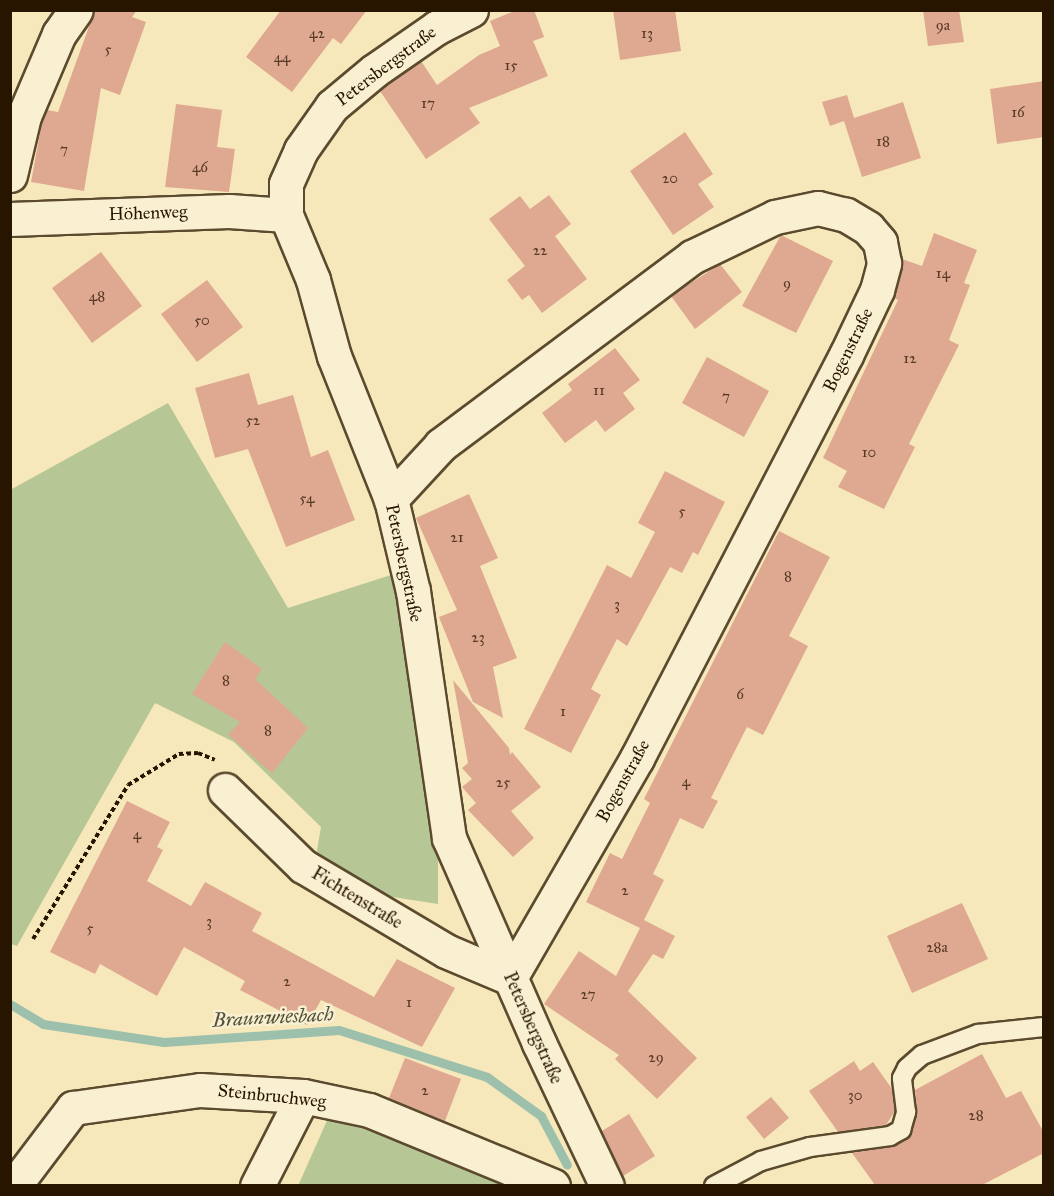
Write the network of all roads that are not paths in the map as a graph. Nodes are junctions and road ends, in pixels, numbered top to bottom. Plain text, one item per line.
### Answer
1 (76, 10) edge
2 (471, 10) edge
3 (10, 175) edge
4 (286, 215) junction
5 (10, 219) edge
6 (391, 499) junction
7 (231, 797) road end
8 (510, 978) junction
9 (1044, 1027) edge
10 (303, 1096) junction
11 (14, 1185) edge
12 (257, 1185) edge
13 (554, 1185) edge
14 (607, 1185) edge
15 (714, 1185) edge

1 - 3 street
2 - 4 street, Petersbergstraße
4 - 5 street, Höhenweg
4 - 6 street, Petersbergstraße
6 - 8 street, Petersbergstraße
6 - 8 street, Bogenstraße
7 - 8 street, Fichtenstraße
8 - 14 street, Petersbergstraße
9 - 15 lane
10 - 11 street, Steinbruchweg
10 - 12 street
10 - 13 street, Steinbruchweg

